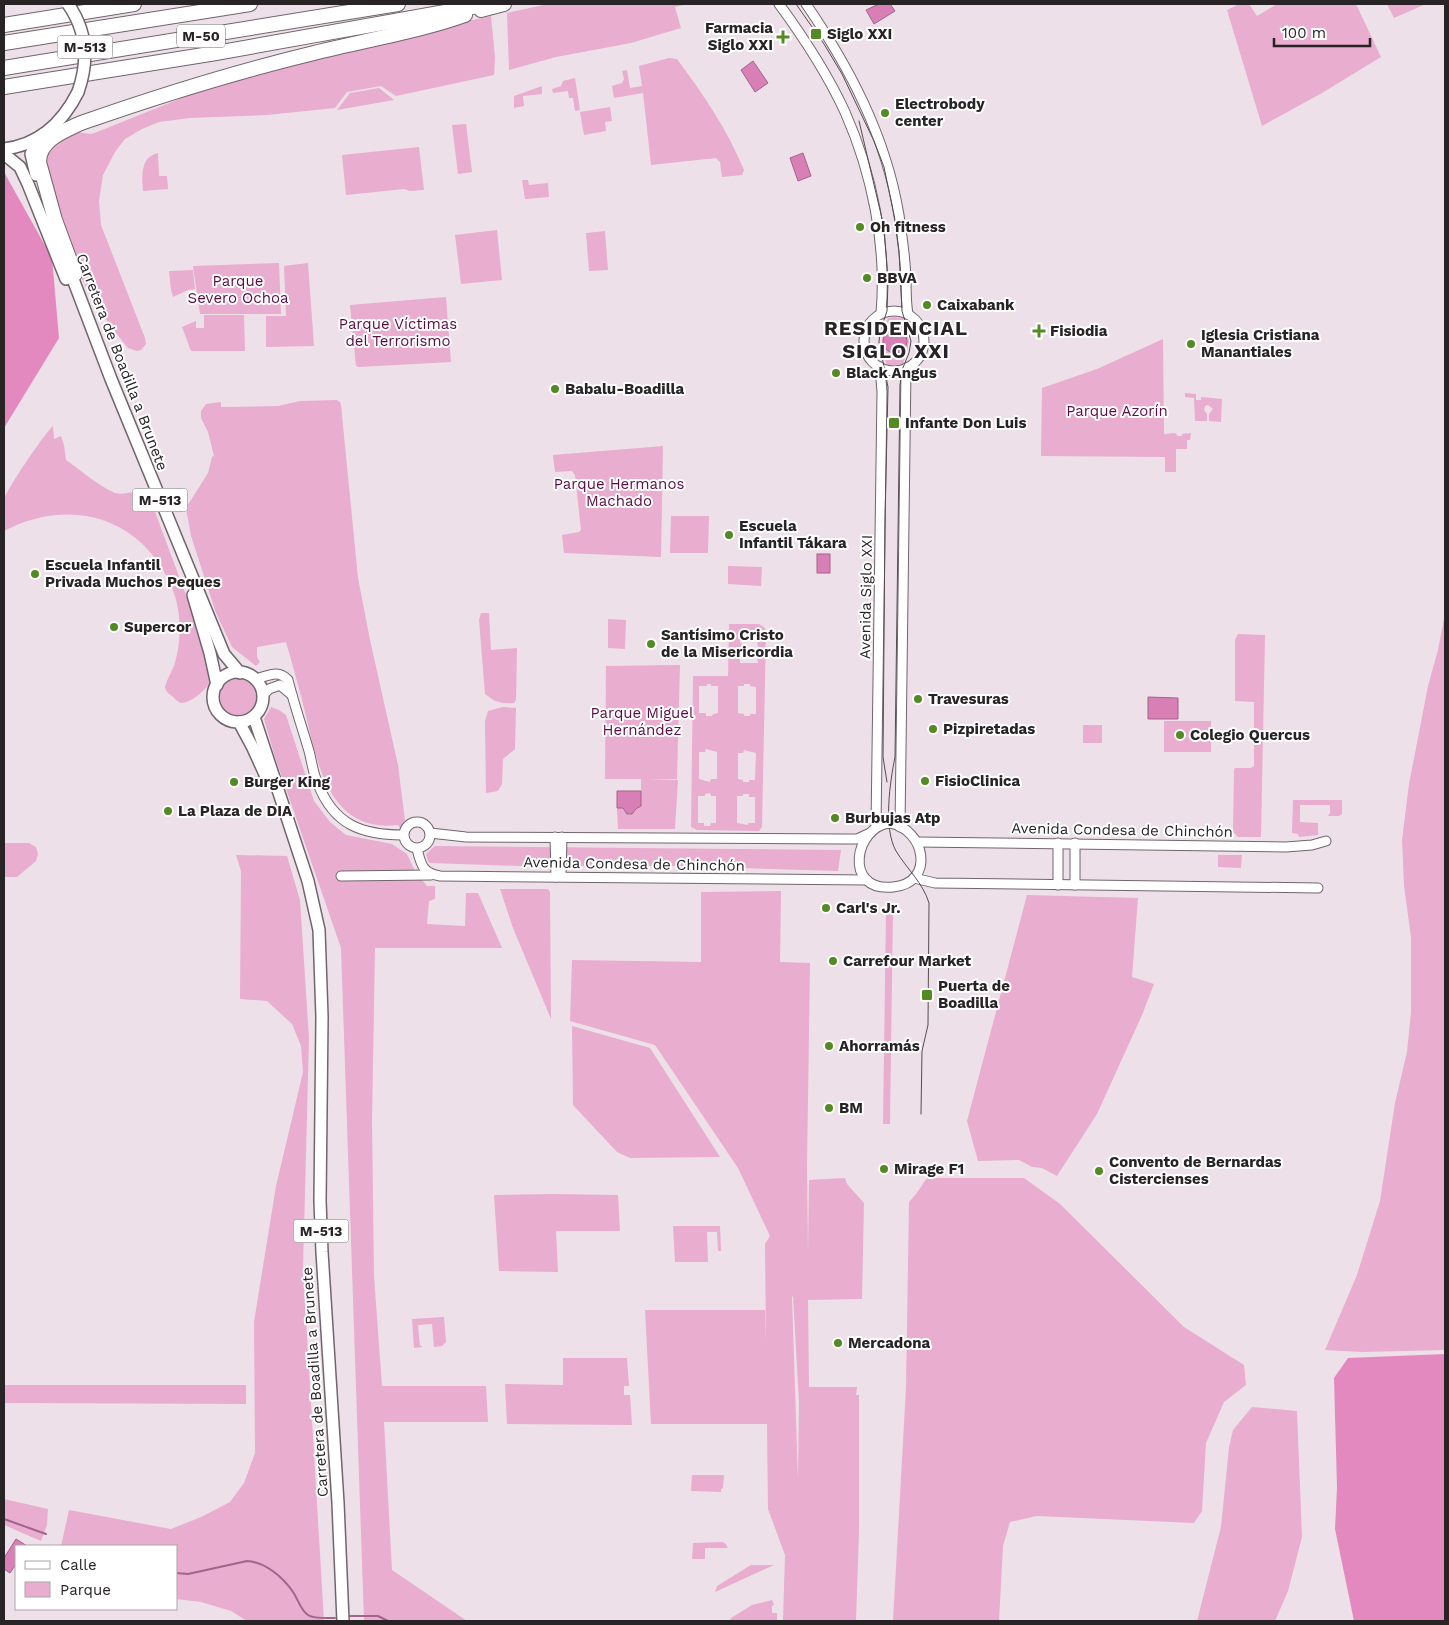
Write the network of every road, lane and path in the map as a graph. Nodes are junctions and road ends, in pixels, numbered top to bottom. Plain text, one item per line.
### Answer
1 (68, 4) edge
2 (134, 4) edge
3 (250, 4) edge
4 (398, 4) edge
5 (489, 4) edge
6 (504, 4) edge
7 (779, 4) edge
8 (806, 4) edge
9 (466, 15) junction
10 (4, 25) edge
11 (4, 43) edge
12 (4, 68) edge
13 (4, 87) edge
14 (54, 126) junction
15 (38, 138) junction
16 (4, 149) edge
17 (4, 154) edge
18 (76, 274) dead end
19 (881, 313) junction
20 (908, 314) junction
21 (880, 367) junction
22 (906, 368) junction
23 (240, 673) junction
24 (256, 679) junction
25 (217, 685) junction
26 (263, 695) junction
27 (292, 695) junction
28 (254, 717) junction
29 (239, 722) junction
30 (900, 827) junction
31 (873, 830) junction
32 (430, 833) junction
33 (403, 835) junction
34 (559, 837) junction
35 (1326, 841) dead end
36 (917, 842) junction
37 (1058, 843) junction
38 (1075, 843) junction
39 (296, 844) junction
40 (417, 849) junction
41 (431, 875) junction
42 (341, 876) dead end
43 (559, 877) junction
44 (914, 878) junction
45 (867, 880) junction
46 (1058, 884) junction
47 (1075, 885) junction
48 (1318, 888) dead end
49 (343, 1621) edge

1 - 14 main road, M-513, bridge
2 - 10 highway
3 - 11 highway, M-50
4 - 12 highway, M-50
5 - 13 highway
6 - 9 highway
7 - 19 street
8 - 20 street
9 - 14 highway
9 - 18 highway
14 - 15 main road, M-513
15 - 16 main road, M-513
15 - 23 main road, Carretera de Boadilla a Brunete / M-513
17 - 25 main road, Carretera de Boadilla a Brunete / M-513
19 - 20 street
19 - 21 street
20 - 22 street
21 - 22 street
21 - 31 street, Avenida Siglo XXI
22 - 30 street
23 - 24 main road
23 - 25 main road
24 - 26 main road
24 - 27 street
25 - 29 main road, M-513
26 - 27 street
26 - 28 main road
27 - 33 street
28 - 29 main road
28 - 39 main road, Carretera de Boadilla a Brunete / M-513
29 - 39 main road, Carretera de Boadilla a Brunete / M-513
30 - 31 street
30 - 36 street
31 - 34 street, Avenida Condesa de Chinchón
31 - 45 street
32 - 33 street
32 - 34 street, Avenida Condesa de Chinchón
32 - 40 street
33 - 40 street
34 - 43 street
35 - 38 street, Avenida Condesa de Chinchón
36 - 37 street, Avenida Condesa de Chinchón
36 - 44 street
37 - 38 street, Avenida Condesa de Chinchón
37 - 46 street
38 - 47 street
39 - 49 main road, Carretera de Boadilla a Brunete / M-513
40 - 41 street
41 - 42 street, Avenida Condesa de Chinchón
41 - 43 street, Avenida Condesa de Chinchón
43 - 45 street, Avenida Condesa de Chinchón
44 - 45 street
44 - 46 street
46 - 47 street
47 - 48 street

